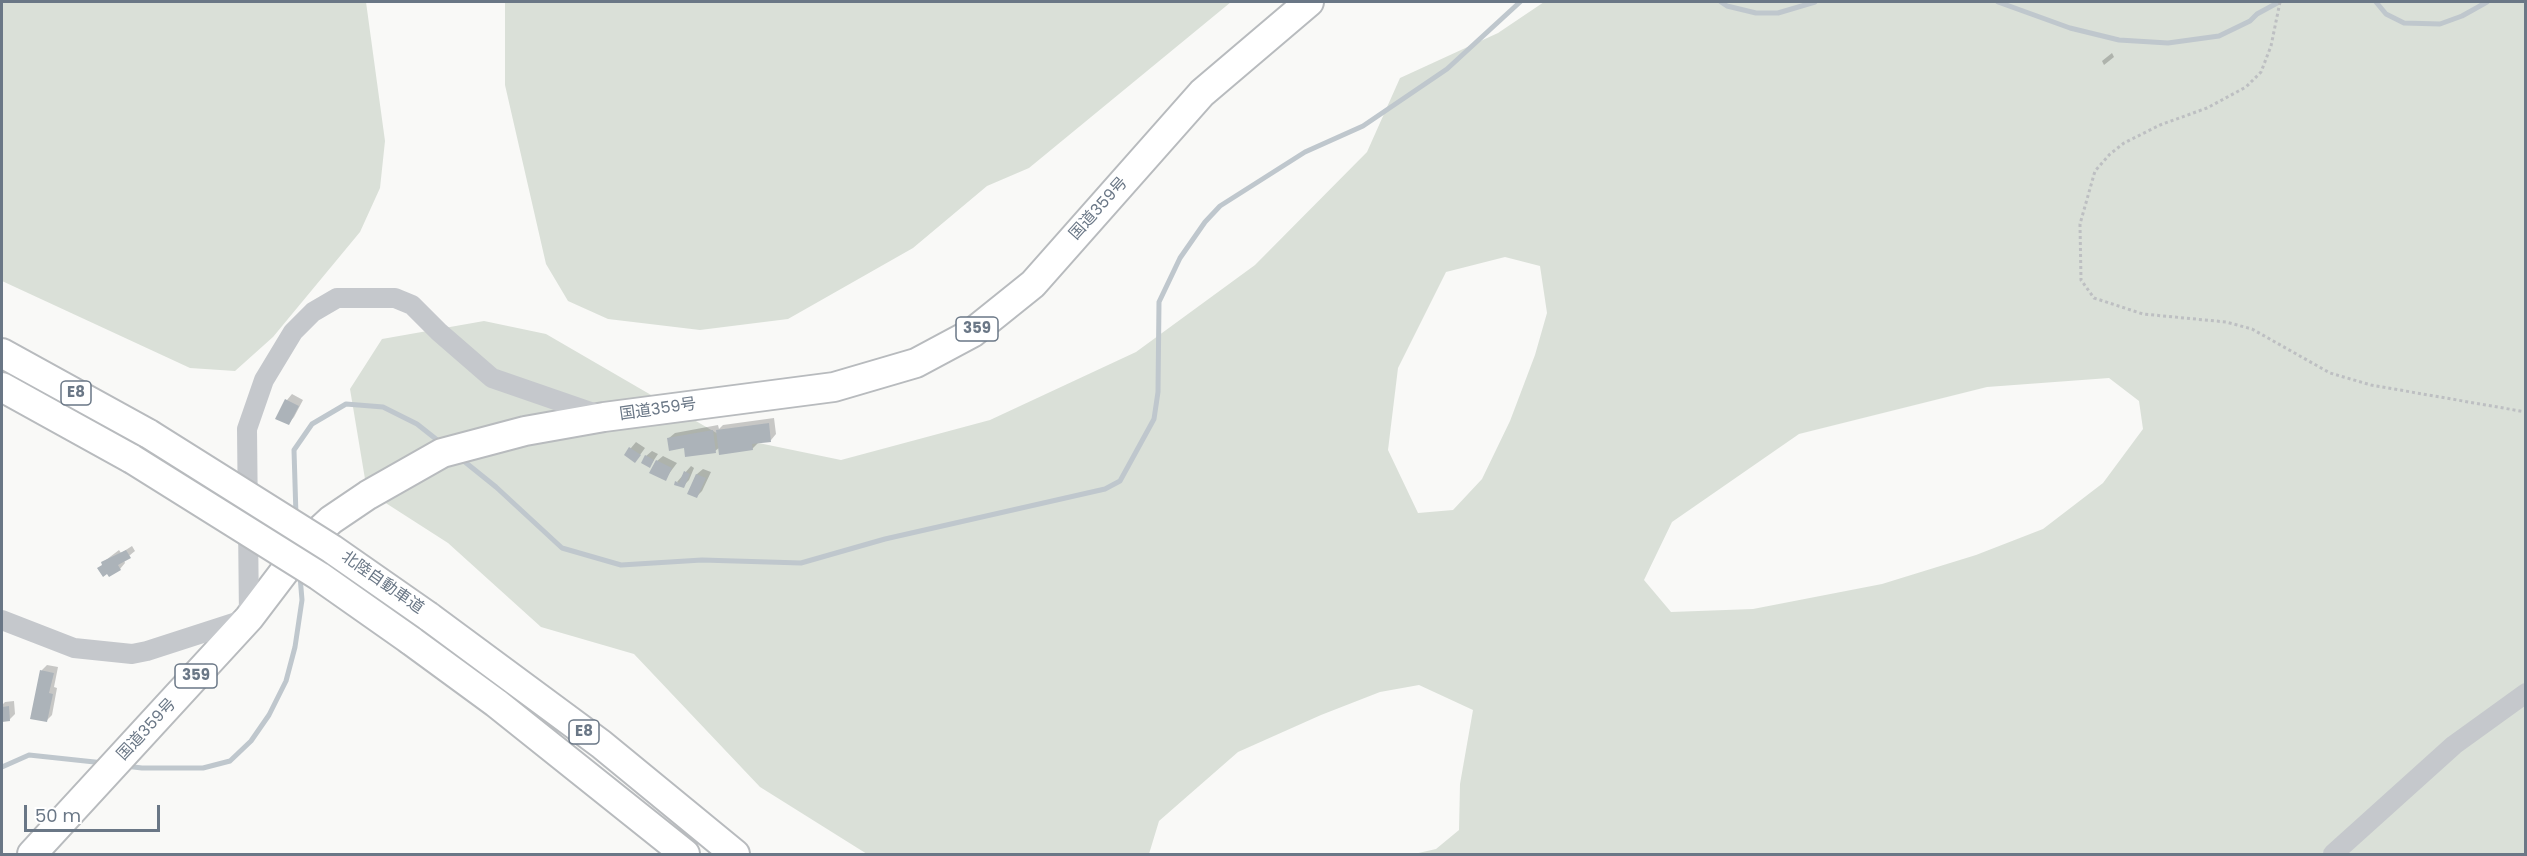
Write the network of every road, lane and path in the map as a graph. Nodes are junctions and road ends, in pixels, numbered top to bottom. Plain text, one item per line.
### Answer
1 (1309, 2) edge
2 (2280, 2) edge
3 (2, 353) edge
4 (2, 387) edge
5 (2526, 412) edge
6 (604, 417) junction
7 (249, 618) junction
8 (2, 620) edge
9 (2526, 693) edge
10 (32, 855) edge
11 (685, 855) edge
12 (735, 855) edge
13 (2333, 855) edge

1 - 6 highway, 国道359号 / 359
2 - 5 path
3 - 12 highway, 北陸自動車道 / E8, bridge
4 - 11 highway, 北陸自動車道 / E8, bridge
6 - 7 highway, 国道359号 / 359, bridge
6 - 7 street
7 - 8 street
7 - 10 highway, 国道359号 / 359
9 - 13 street

